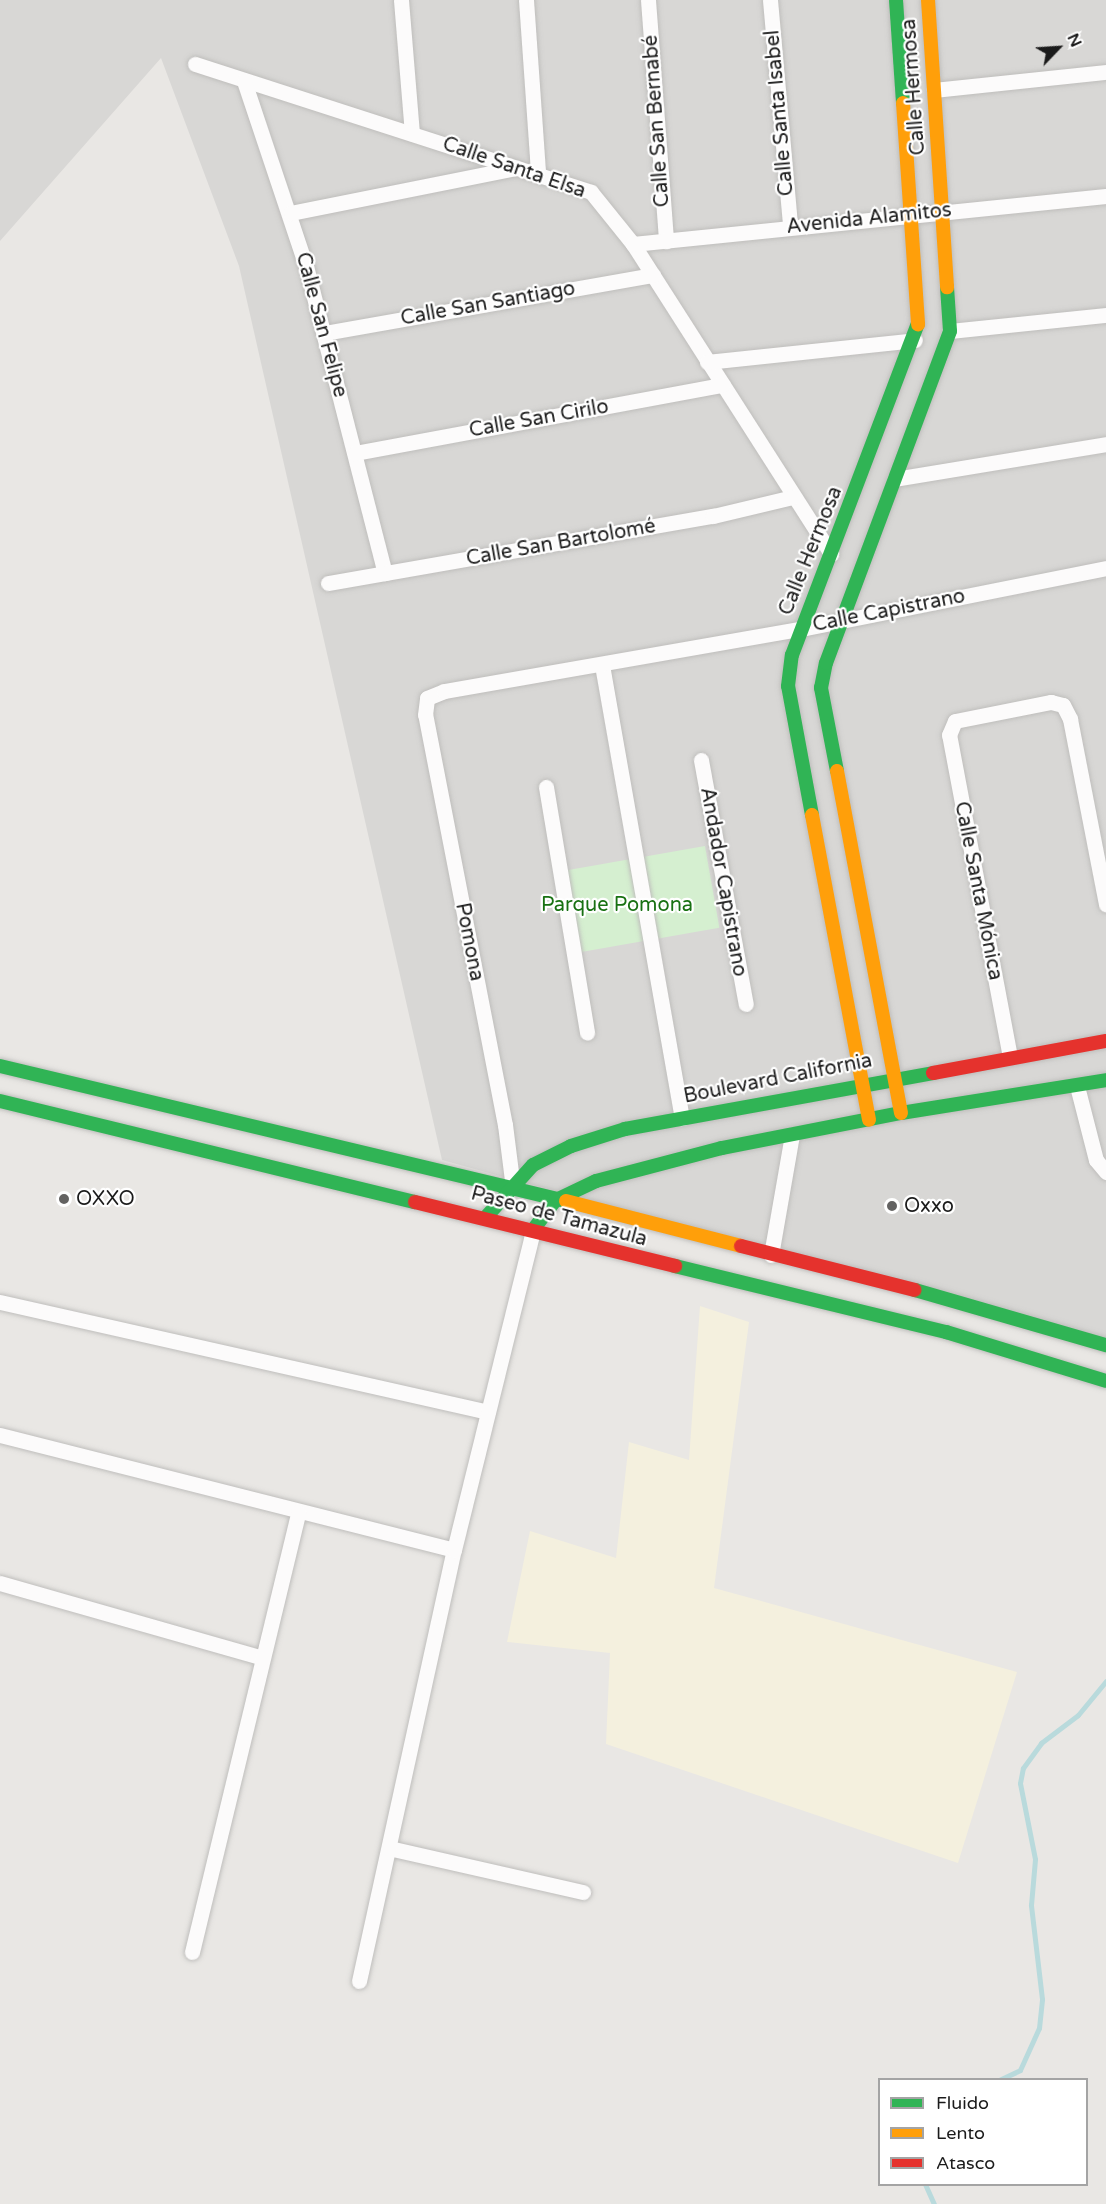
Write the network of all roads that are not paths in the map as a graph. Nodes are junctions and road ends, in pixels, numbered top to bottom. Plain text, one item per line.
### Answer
1 (401, 0) edge
2 (526, 0) edge
3 (648, 0) edge
4 (770, 0) edge
5 (896, 0) edge
6 (928, 0) edge
7 (195, 63) dead end
8 (1106, 72) edge
9 (244, 81) junction
10 (934, 90) junction
11 (412, 134) junction
12 (519, 167) junction
13 (538, 173) junction
14 (1106, 196) edge
15 (943, 212) junction
16 (291, 213) junction
17 (910, 215) junction
18 (790, 226) junction
19 (666, 241) junction
20 (633, 244) junction
21 (653, 275) junction
22 (1106, 315) edge
23 (950, 331) junction
24 (324, 333) junction
25 (915, 340) junction
26 (707, 362) junction
27 (723, 385) junction
28 (1106, 444) edge
29 (355, 453) junction
30 (895, 479) junction
31 (793, 497) junction
32 (831, 554) junction
33 (1106, 568) edge
34 (385, 573) junction
35 (328, 583) dead end
36 (843, 621) junction
37 (801, 629) junction
38 (602, 665) junction
39 (427, 698) joint
40 (701, 760) dead end
41 (546, 787) dead end
42 (1106, 905) edge
43 (746, 1004) dead end
44 (587, 1033) dead end
45 (1106, 1041) edge
46 (1010, 1057) junction
47 (0, 1066) edge
48 (893, 1077) junction
49 (1106, 1080) edge
50 (861, 1084) junction
51 (1077, 1086) junction
52 (0, 1101) edge
53 (901, 1113) junction
54 (682, 1118) junction
55 (869, 1120) junction
56 (792, 1136) junction
57 (1106, 1172) edge
58 (513, 1188) junction
59 (556, 1200) junction
60 (486, 1217) junction
61 (532, 1230) junction
62 (771, 1255) junction
63 (0, 1302) edge
64 (1106, 1345) edge
65 (1106, 1381) edge
66 (488, 1412) junction
67 (0, 1435) edge
68 (298, 1513) junction
69 (454, 1550) junction
70 (0, 1583) edge
71 (263, 1658) junction
72 (388, 1848) junction
73 (583, 1892) dead end
74 (192, 1952) dead end
75 (359, 1981) dead end

1 - 11 street
2 - 13 street
3 - 19 street, Calle San Bernabé
4 - 18 street, Calle Santa Isabel
5 - 17 street, Calle Hermosa
6 - 10 street, Calle Hermosa
7 - 9 street, Calle Santa Elsa
8 - 10 street
9 - 11 street, Calle Santa Elsa
9 - 16 street, Calle San Felipe
10 - 15 street, Calle Hermosa
11 - 12 street, Calle Santa Elsa
12 - 13 street, Calle Santa Elsa
12 - 16 street
13 - 20 street, Calle Santa Elsa
14 - 15 street, Avenida Alamitos
15 - 17 street, Avenida Alamitos
15 - 23 street, Calle Hermosa
16 - 24 street, Calle San Felipe
17 - 18 street, Avenida Alamitos
17 - 25 street, Calle Hermosa
18 - 19 street, Avenida Alamitos
19 - 20 street, Avenida Alamitos
20 - 21 street, Calle Santa Elsa
21 - 24 street, Calle San Santiago
21 - 26 street, Calle Santa Elsa
22 - 23 street
23 - 30 street, Calle Hermosa
24 - 29 street, Calle San Felipe
25 - 26 street
25 - 32 street, Calle Hermosa
26 - 27 street, Calle Santa Elsa
27 - 29 street, Calle San Cirilo
27 - 31 street, Calle Santa Elsa
28 - 30 street
29 - 34 street, Calle San Felipe
30 - 36 street, Calle Hermosa
31 - 32 street, Calle Santa Elsa
31 - 34 street, Calle San Bartolomé
32 - 37 street, Calle Hermosa
33 - 36 street, Calle Capistrano
34 - 35 street, Calle San Bartolomé
36 - 37 street, Calle Capistrano
36 - 48 street, Calle Hermosa
37 - 38 street, Calle Capistrano
37 - 50 street, Calle Hermosa
38 - 39 street, Calle Capistrano
38 - 54 street
39 - 58 street, Pomona
40 - 43 street, Andador Capistrano
41 - 44 street
42 - 46 street, Calle Santa Mónica
45 - 46 street, Boulevard California
46 - 48 street, Boulevard California
47 - 58 street, Paseo de Tamazula
48 - 50 street, Boulevard California
48 - 53 street, Calle Hermosa
49 - 51 street
50 - 54 street, Boulevard California
50 - 55 street, Calle Hermosa
51 - 53 street
51 - 57 street
52 - 60 street, Paseo de Tamazula
53 - 55 street
54 - 58 street, Boulevard California
55 - 56 street
56 - 59 street
56 - 62 street
58 - 59 street, Paseo de Tamazula
58 - 60 street, Boulevard California
59 - 61 street
59 - 62 street, Paseo de Tamazula
60 - 61 street, Paseo de Tamazula
61 - 65 street, Paseo de Tamazula
61 - 66 street
62 - 64 street, Paseo de Tamazula
63 - 66 street
66 - 69 street
67 - 68 street
68 - 69 street
68 - 71 street
69 - 72 street
70 - 71 street
71 - 74 street
72 - 73 street
72 - 75 street

